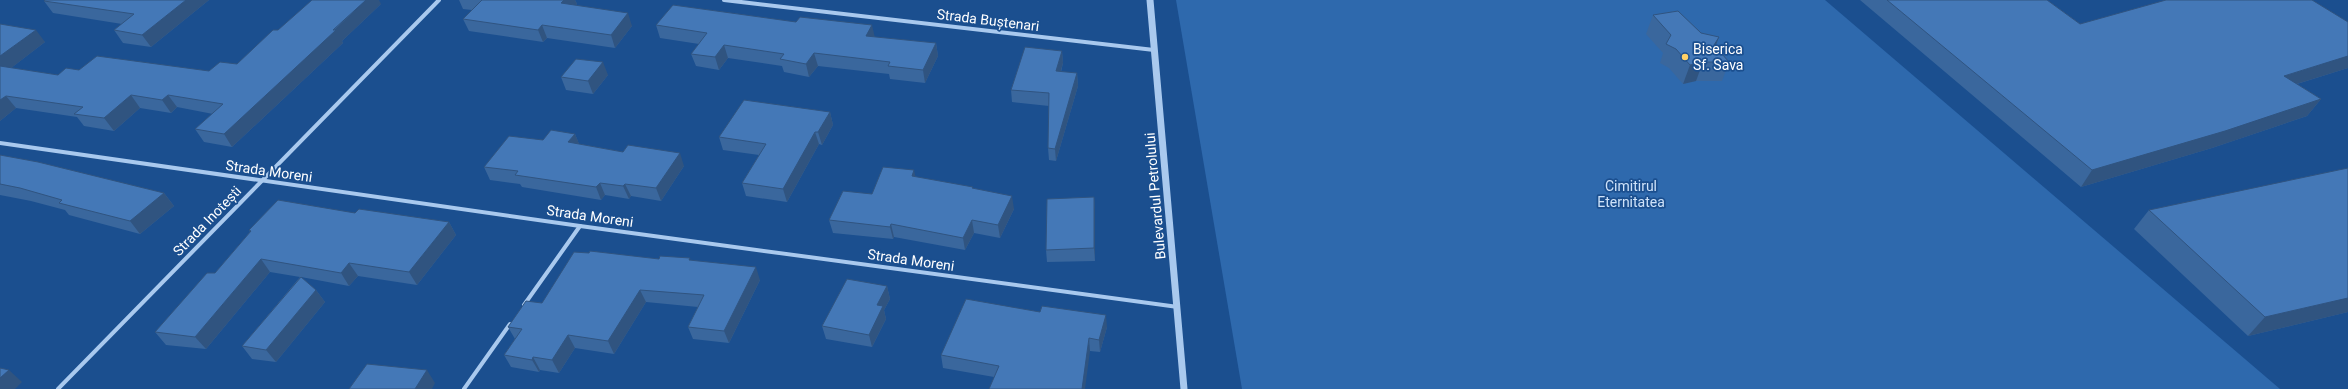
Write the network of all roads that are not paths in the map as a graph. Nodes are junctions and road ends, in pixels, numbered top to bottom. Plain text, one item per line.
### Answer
1 (439, 0) edge
2 (724, 0) edge
3 (1150, 0) edge
4 (1154, 50) junction
5 (0, 143) edge
6 (262, 181) junction
7 (580, 226) junction
8 (1178, 307) junction
9 (520, 311) edge
10 (515, 317) edge
11 (58, 389) edge
12 (464, 389) edge
13 (1184, 389) edge

1 - 6 street, Strada Inotești
2 - 4 street, Strada Buștenari
3 - 4 street, Bulevardul Petrolului
4 - 8 street, Bulevardul Petrolului
5 - 6 street, Strada Moreni
6 - 7 street, Strada Moreni
6 - 11 street, Strada Inotești
7 - 8 street, Strada Moreni
7 - 9 street
8 - 13 street, Bulevardul Petrolului
10 - 12 street

